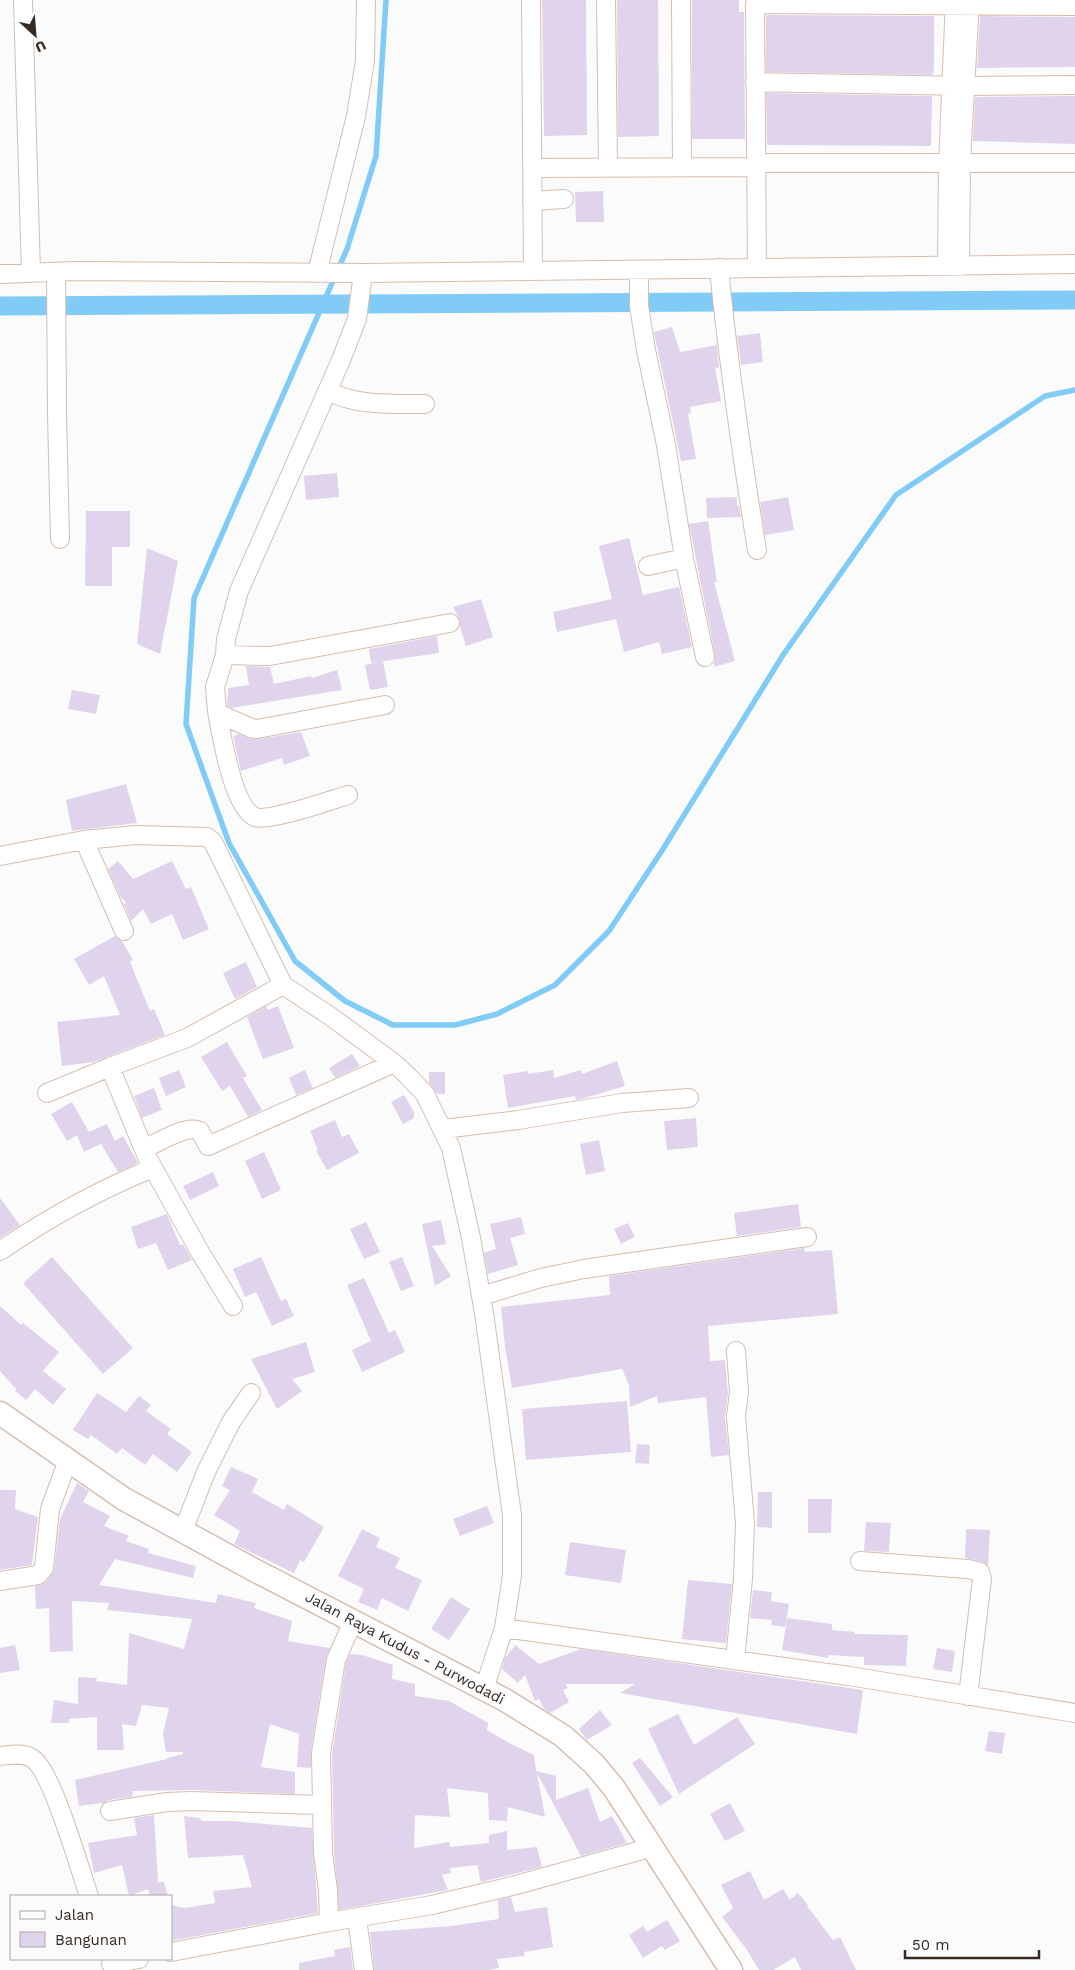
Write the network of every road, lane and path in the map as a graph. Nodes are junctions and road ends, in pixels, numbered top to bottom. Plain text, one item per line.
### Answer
1 (23, 0) edge
2 (366, 0) edge
3 (531, 0) edge
4 (606, 0) edge
5 (682, 0) edge
6 (755, 2) edge
7 (962, 3) edge
8 (1075, 6) edge
9 (755, 82) junction
10 (959, 85) junction
11 (1075, 85) edge
12 (955, 163) junction
13 (1075, 163) edge
14 (756, 165) junction
15 (532, 168) junction
16 (608, 168) junction
17 (682, 168) junction
18 (564, 199) dead end
19 (532, 201) junction
20 (1075, 264) edge
21 (954, 266) junction
22 (719, 268) junction
23 (757, 268) junction
24 (533, 271) junction
25 (323, 272) junction
26 (31, 273) junction
27 (639, 273) junction
28 (0, 274) edge
29 (356, 279) junction
30 (56, 280) junction
31 (328, 390) junction
32 (425, 404) dead end
33 (60, 539) dead end
34 (757, 550) dead end
35 (684, 558) junction
36 (648, 566) dead end
37 (450, 623) dead end
38 (226, 655) junction
39 (705, 657) dead end
40 (384, 705) dead end
41 (217, 711) junction
42 (348, 795) dead end
43 (84, 840) junction
44 (0, 856) edge
45 (124, 931) dead end
46 (283, 985) junction
47 (394, 1063) junction
48 (110, 1067) junction
49 (47, 1093) dead end
50 (689, 1098) dead end
51 (443, 1129) junction
52 (144, 1149) junction
53 (153, 1168) junction
54 (807, 1237) dead end
55 (0, 1251) edge
56 (481, 1296) junction
57 (233, 1306) dead end
58 (736, 1351) dead end
59 (251, 1393) dead end
60 (0, 1412) edge
61 (68, 1460) junction
62 (183, 1531) junction
63 (860, 1561) dead end
64 (0, 1581) edge
65 (353, 1621) junction
66 (504, 1628) junction
67 (735, 1660) junction
68 (484, 1689) junction
69 (968, 1696) junction
70 (1075, 1713) edge
71 (0, 1756) edge
72 (322, 1805) junction
73 (110, 1811) dead end
74 (653, 1847) junction
75 (89, 1895) edge
76 (357, 1918) junction
77 (329, 1922) junction
78 (172, 1952) edge
79 (133, 1960) edge
80 (111, 1964) edge
81 (364, 1970) edge
82 (731, 1970) edge

1 - 26 street
2 - 25 street
3 - 15 street
4 - 16 street
5 - 17 street
6 - 7 street
6 - 9 street
7 - 8 street
7 - 10 street
9 - 10 street
9 - 14 street
10 - 11 street
10 - 12 street
12 - 13 street
12 - 14 street
12 - 21 street
14 - 17 street
14 - 23 street
15 - 16 street
15 - 19 street
16 - 17 street
18 - 19 street
19 - 24 street
20 - 21 street
21 - 23 street
22 - 23 street
22 - 27 street
22 - 34 street
24 - 27 street
24 - 29 street
25 - 29 street
25 - 30 street
26 - 28 street
26 - 30 street
27 - 35 street
29 - 31 street
30 - 33 street
31 - 32 street
31 - 38 street
35 - 36 street
35 - 39 street
37 - 38 street
38 - 41 street
40 - 41 street
41 - 42 street
43 - 44 street
43 - 45 street
43 - 46 street
46 - 47 street
46 - 48 street
47 - 51 street
47 - 52 street
48 - 49 street
48 - 52 street
50 - 51 street
51 - 56 street
52 - 53 street
53 - 55 street
53 - 57 street
54 - 56 street
56 - 66 street
58 - 67 street
59 - 62 street
60 - 61 main road, Jalan Raya Kudus - Purwodadi
61 - 62 main road, Jalan Raya Kudus - Purwodadi
61 - 64 street
62 - 65 main road, Jalan Raya Kudus - Purwodadi
63 - 69 street
65 - 68 main road, Jalan Raya Kudus - Purwodadi
65 - 72 street
66 - 67 street
66 - 68 street
67 - 69 street
68 - 74 main road, Jalan Raya Kudus - Purwodadi
69 - 70 street
71 - 75 street
72 - 73 street
72 - 77 street
74 - 76 street
74 - 82 main road, Jalan Raya Kudus - Purwodadi
76 - 77 street
76 - 81 street
77 - 78 street
79 - 80 street

